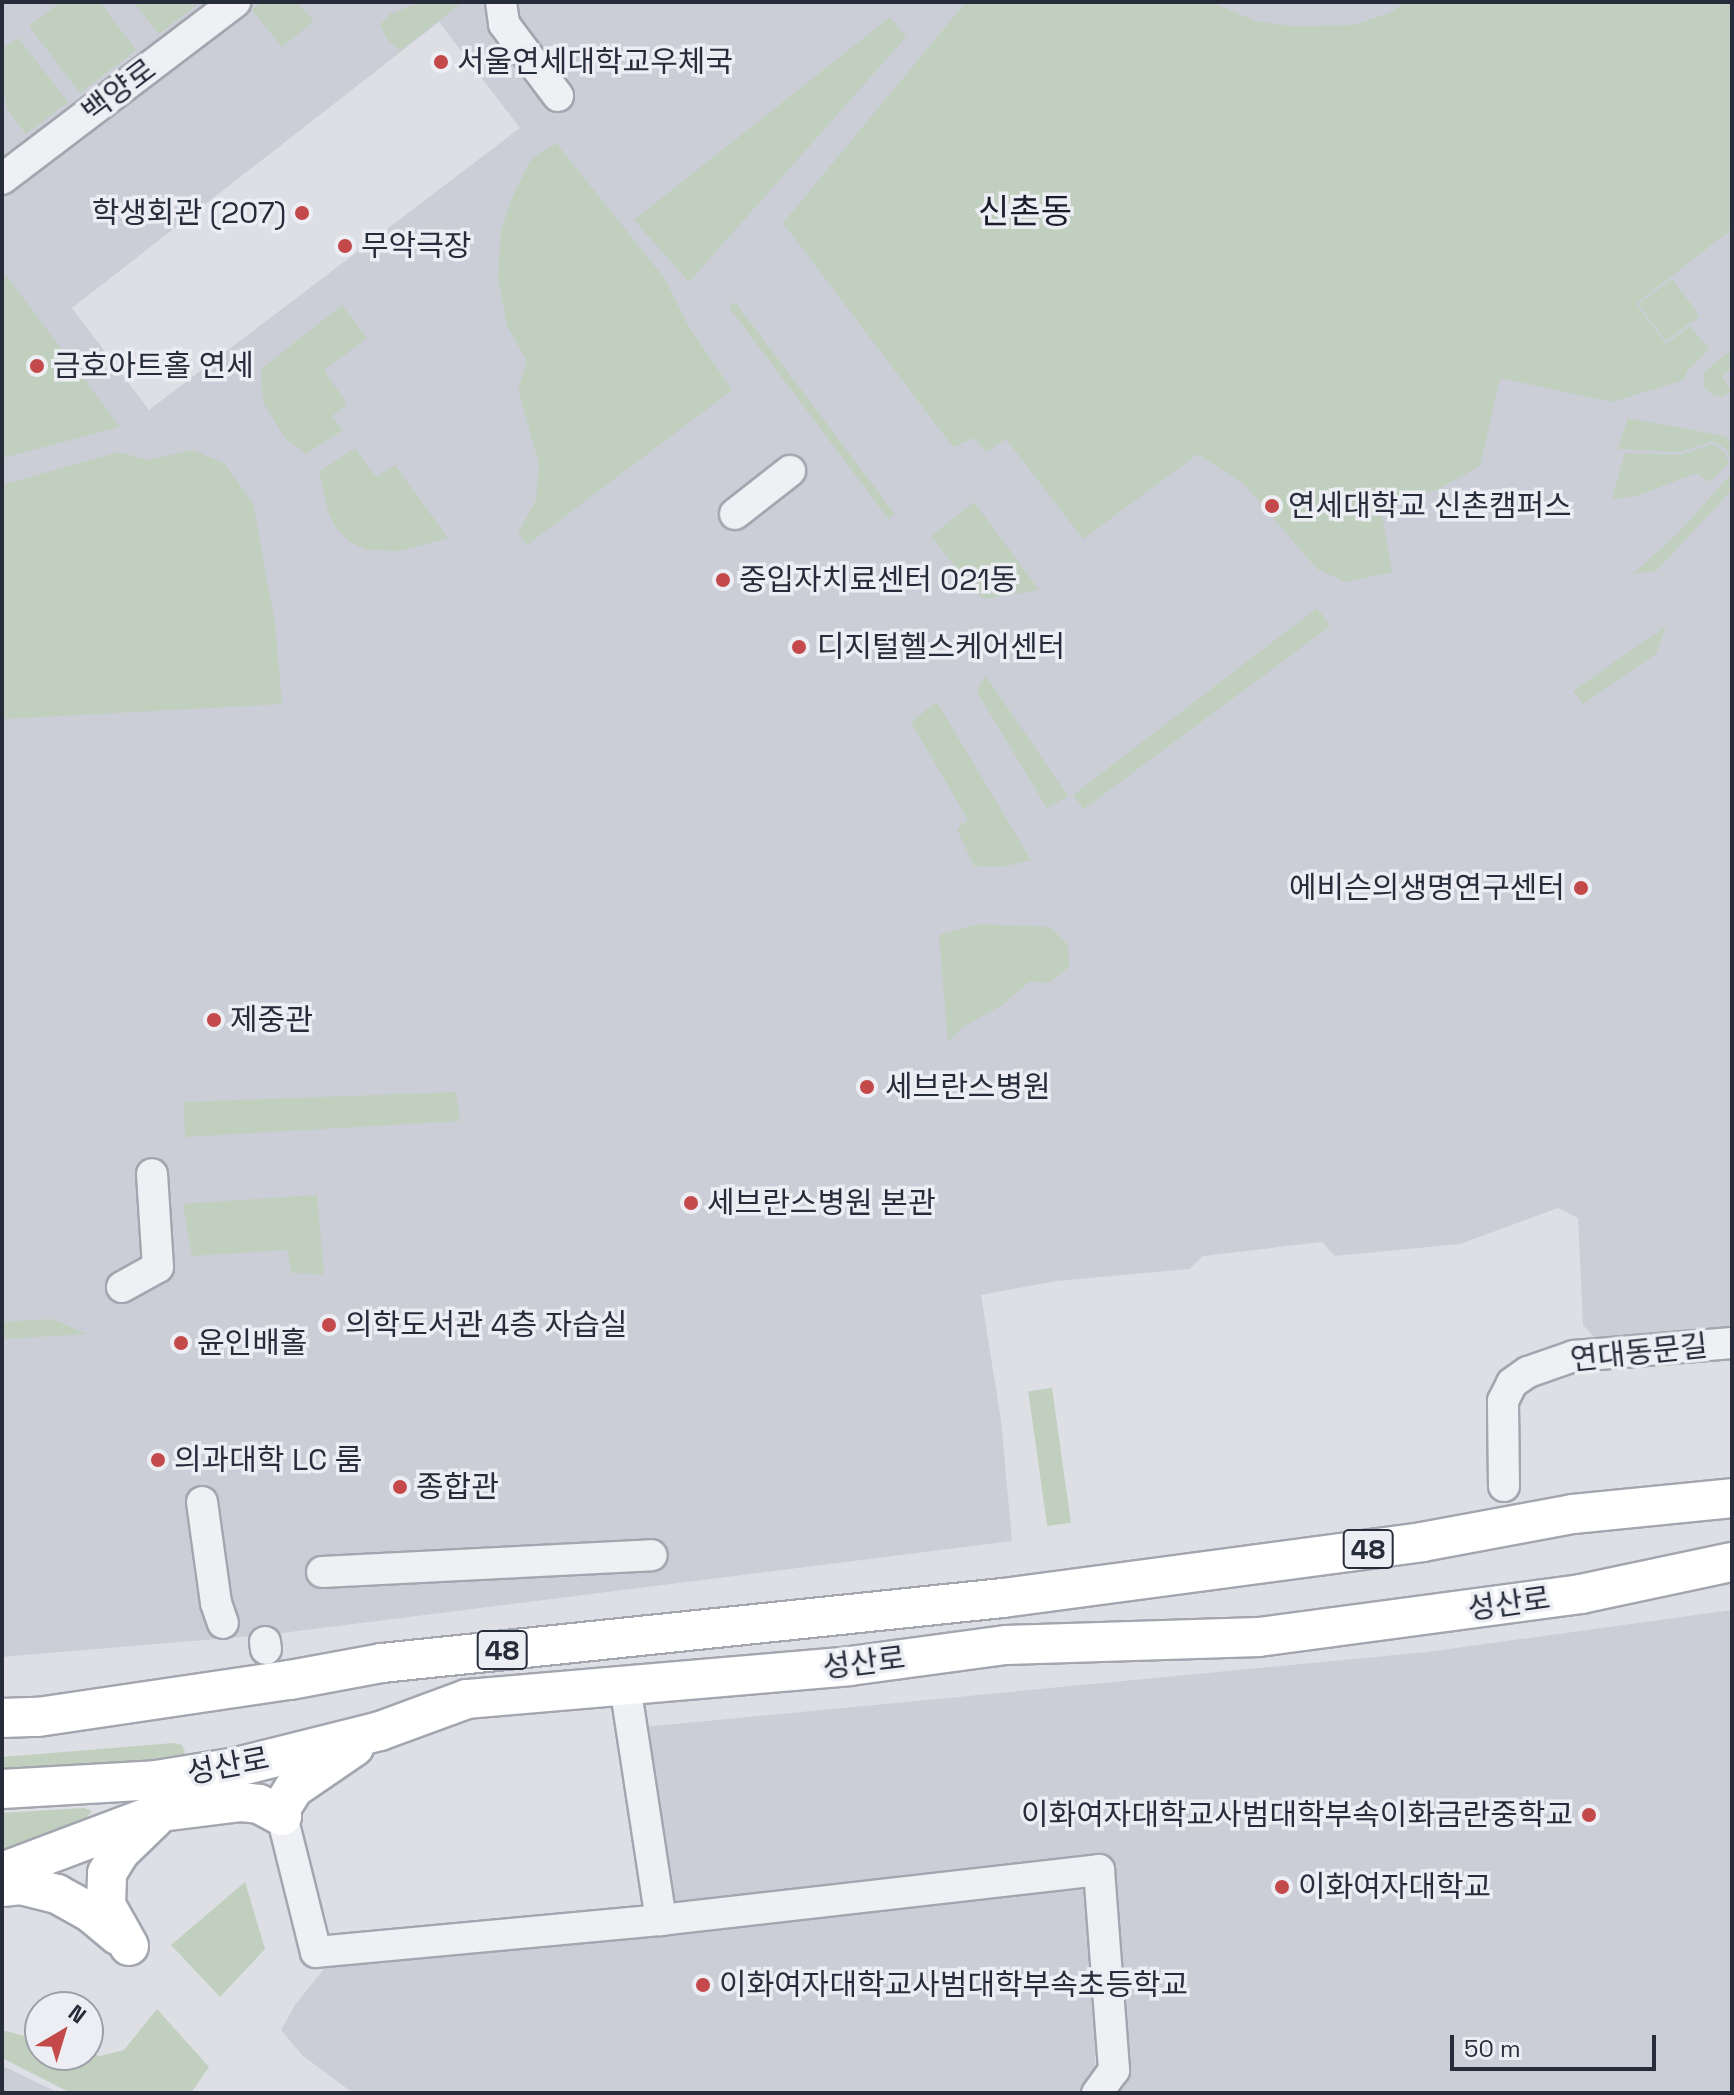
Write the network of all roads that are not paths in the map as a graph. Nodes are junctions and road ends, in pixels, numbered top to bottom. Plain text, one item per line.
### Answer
1 (235, 2) edge
2 (501, 2) edge
3 (558, 96) dead end
4 (2, 179) edge
5 (790, 471) dead end
6 (735, 514) dead end
7 (152, 1174) dead end
8 (122, 1287) dead end
9 (1732, 1343) edge
10 (1504, 1486) dead end
11 (1732, 1498) edge
12 (202, 1502) dead end
13 (652, 1555) dead end
14 (1732, 1562) edge
15 (322, 1572) dead end
16 (223, 1623) dead end
17 (625, 1685) junction
18 (2, 1718) edge
19 (380, 1731) junction
20 (237, 1767) junction
21 (2, 1789) edge
22 (161, 1812) junction
23 (282, 1816) junction
24 (2, 1872) edge
25 (2, 1887) edge
26 (661, 1920) junction
27 (1097, 2093) edge

1 - 4 street, 백양로
2 - 3 street
5 - 6 street
7 - 8 street
9 - 10 street, 연대동문길
11 - 18 main road, 성산로 / 48
12 - 16 street
13 - 15 street
14 - 17 main road, 성산로 / 48
17 - 19 main road, 성산로 / 48
17 - 26 street
19 - 20 main road, 성산로 / 48
19 - 23 main road
20 - 21 main road, 성산로 / 48
20 - 22 main road
22 - 23 main road
22 - 24 main road
22 - 25 main road
23 - 26 street
26 - 27 street

